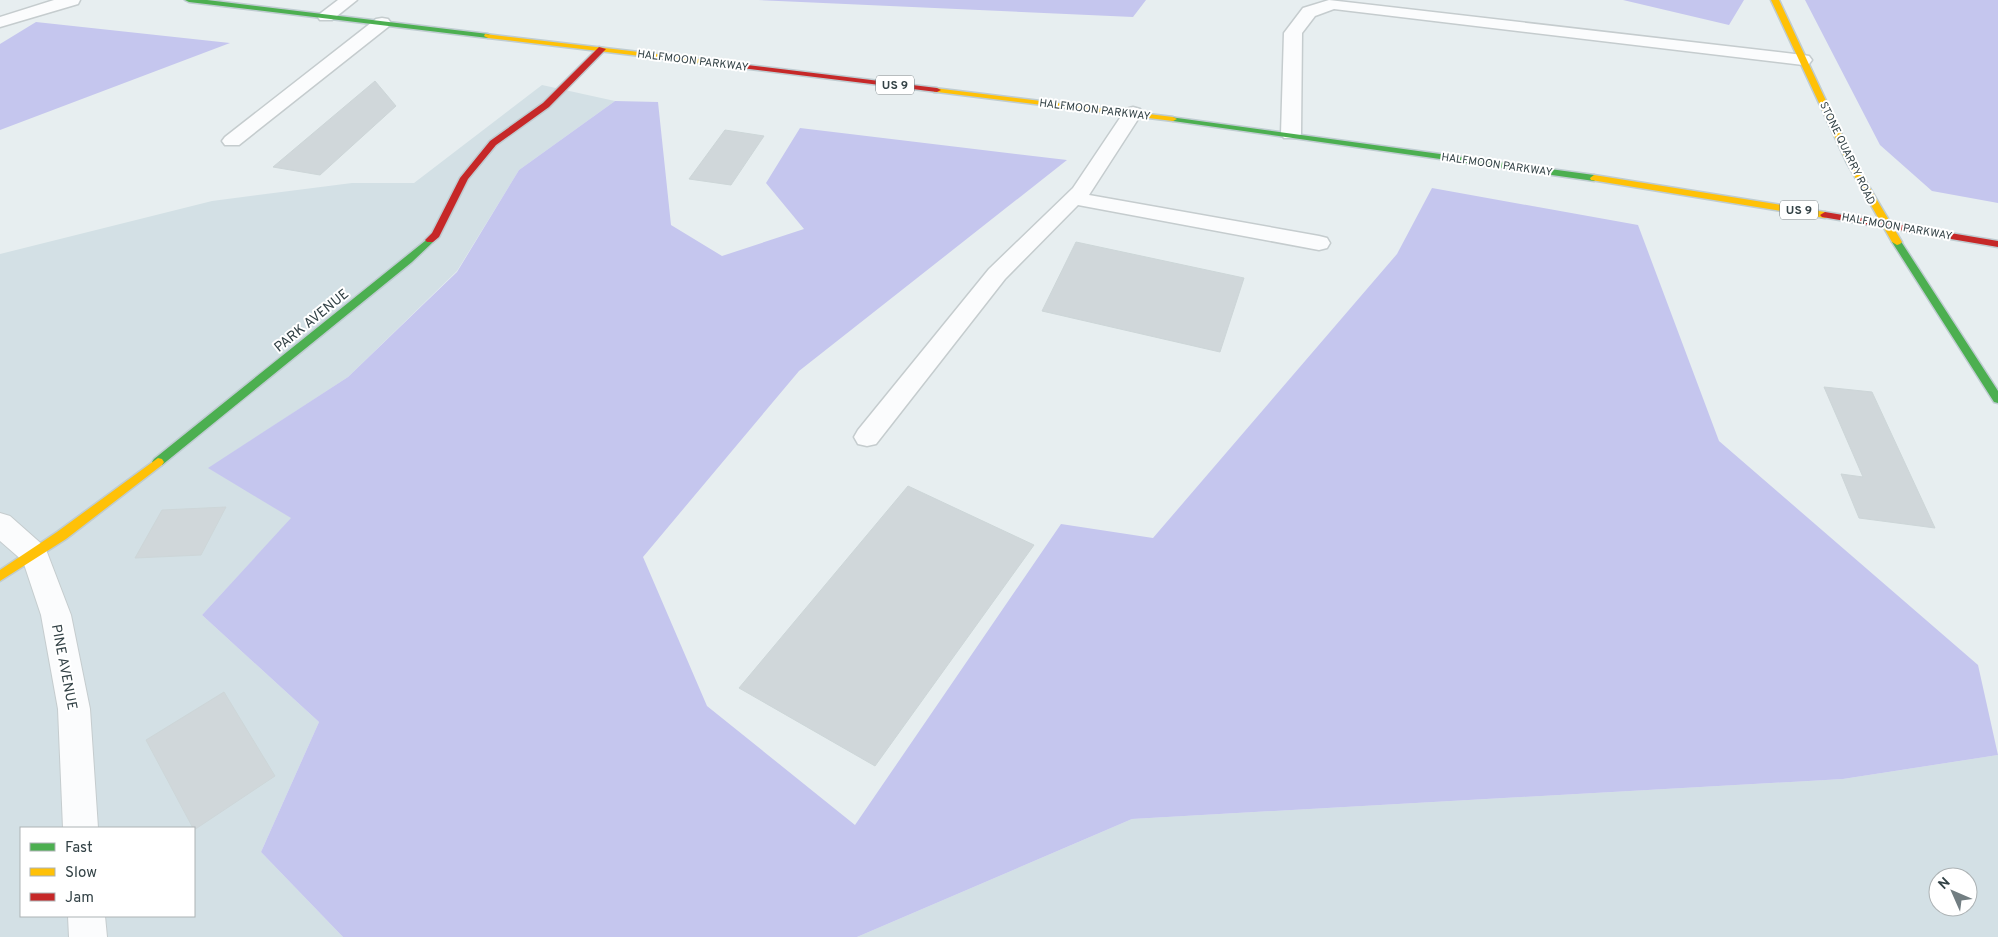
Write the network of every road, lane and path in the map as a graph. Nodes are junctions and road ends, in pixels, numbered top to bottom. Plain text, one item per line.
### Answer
1 (72, 0) edge
2 (189, 0) edge
3 (349, 0) edge
4 (1775, 0) edge
5 (210, 1) edge
6 (326, 16) junction
7 (0, 22) edge
8 (382, 23) junction
9 (602, 49) junction
10 (1803, 60) junction
11 (1133, 114) junction
12 (1291, 134) junction
13 (232, 141) dead end
14 (1073, 198) junction
15 (1884, 224) junction
16 (1319, 243) dead end
17 (1998, 244) edge
18 (1998, 399) edge
19 (867, 437) dead end
20 (0, 524) edge
21 (35, 555) junction
22 (0, 576) edge
23 (81, 827) edge
24 (87, 917) edge
25 (88, 937) edge

1 - 7 lane
2 - 5 main road, HALFMOON PARKWAY / US 9
3 - 6 lane
4 - 10 main road, STONE QUARRY ROAD
5 - 6 main road, HALFMOON PARKWAY / US 9
6 - 8 main road, HALFMOON PARKWAY / US 9
8 - 9 main road, HALFMOON PARKWAY / US 9
8 - 13 lane
9 - 11 main road, HALFMOON PARKWAY / US 9
9 - 21 main road, PARK AVENUE
10 - 12 lane
10 - 15 main road, STONE QUARRY ROAD
11 - 12 main road, HALFMOON PARKWAY / US 9
11 - 14 lane
12 - 15 main road, HALFMOON PARKWAY / US 9
14 - 16 lane
14 - 19 lane
15 - 17 main road, HALFMOON PARKWAY / US 9
15 - 18 main road, STONE QUARRY ROAD
20 - 21 street, PINE AVENUE
21 - 22 main road, PARK AVENUE
21 - 23 street, PINE AVENUE
24 - 25 street

